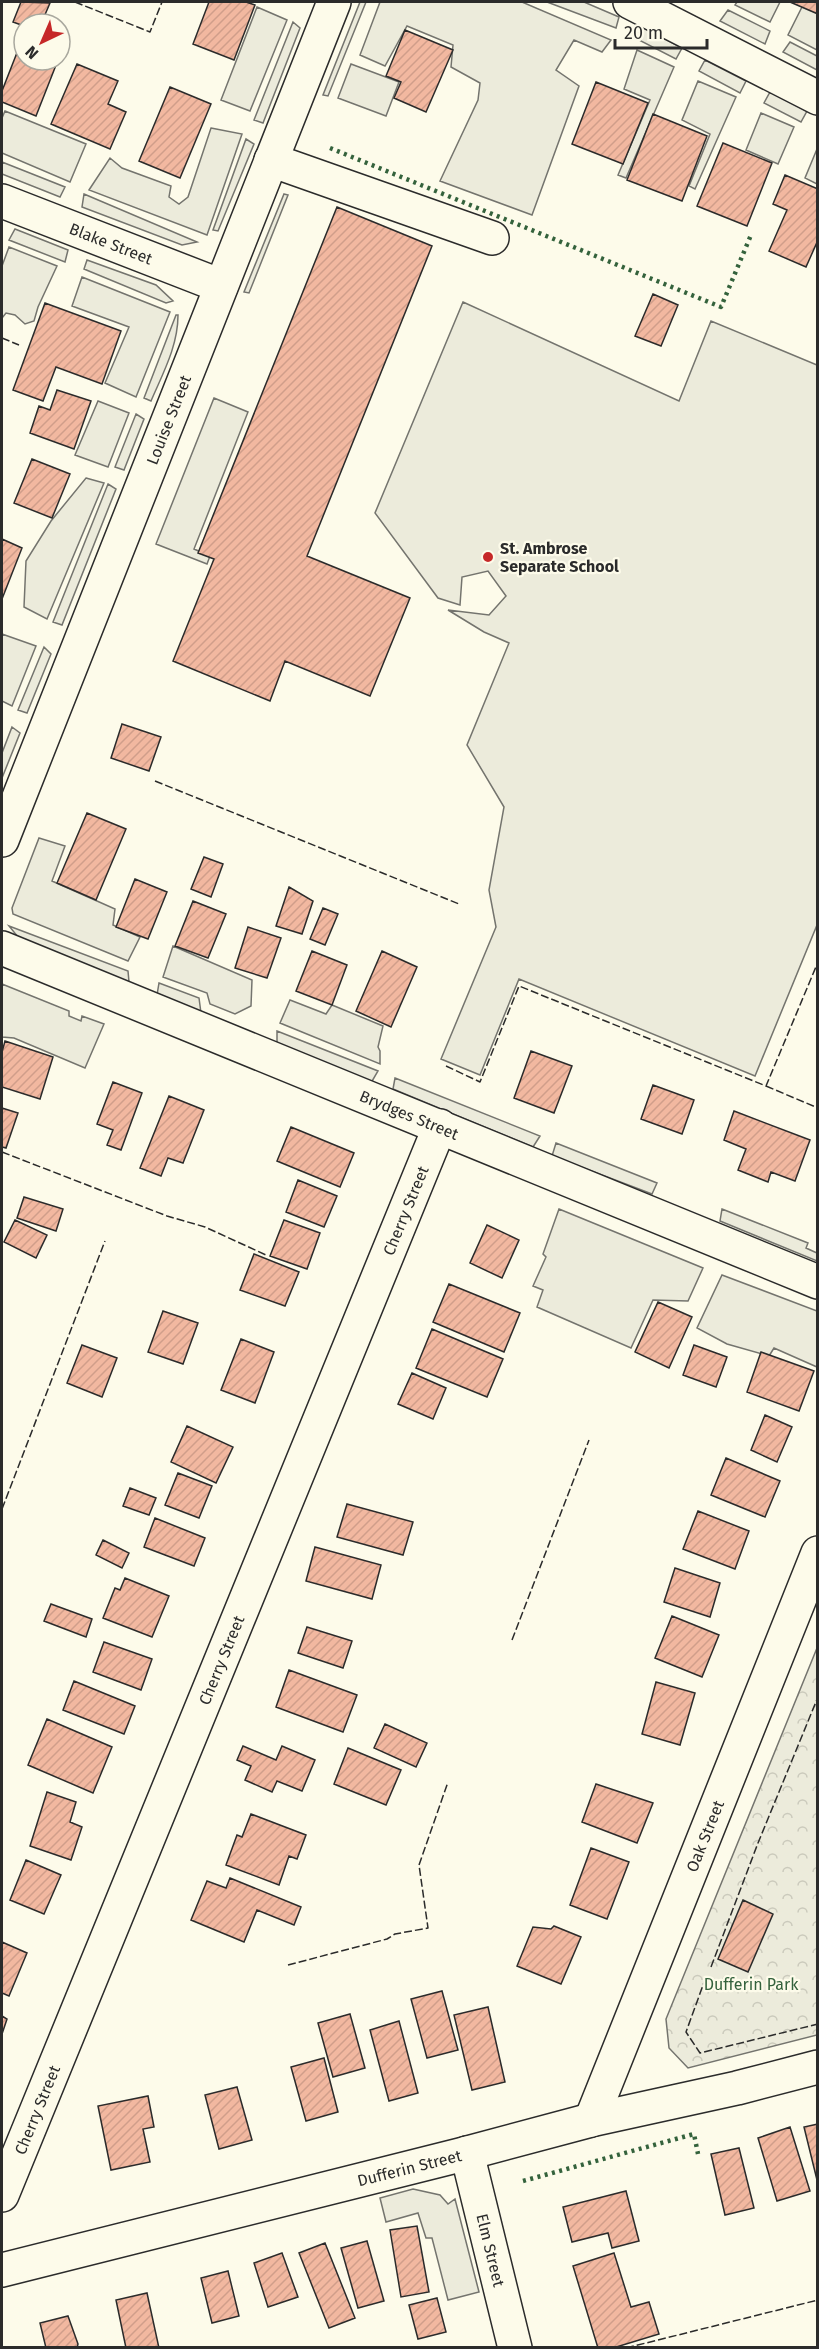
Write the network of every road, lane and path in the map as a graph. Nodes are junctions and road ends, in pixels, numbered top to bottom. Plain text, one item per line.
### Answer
1 (334, 2) edge
2 (630, 2) edge
3 (818, 98) edge
4 (271, 160) junction
5 (2, 201) edge
6 (492, 238) dead end
7 (221, 286) junction
8 (2, 840) edge
9 (2, 948) edge
10 (440, 1126) junction
11 (818, 1282) edge
12 (818, 1553) edge
13 (818, 2067) edge
14 (591, 2120) junction
15 (467, 2153) junction
16 (2, 2195) edge
17 (2, 2270) edge
18 (514, 2348) edge

1 - 4 street, Louise Street
2 - 3 street
4 - 6 street
4 - 7 street, Louise Street
5 - 7 street, Blake Street
7 - 8 street, Louise Street
9 - 10 street, Brydges Street
10 - 11 street, Brydges Street
10 - 16 street, Cherry Street
12 - 14 street, Oak Street
13 - 14 street, Dufferin Street
14 - 15 street, Dufferin Street
15 - 17 street, Dufferin Street
15 - 18 street, Elm Street

